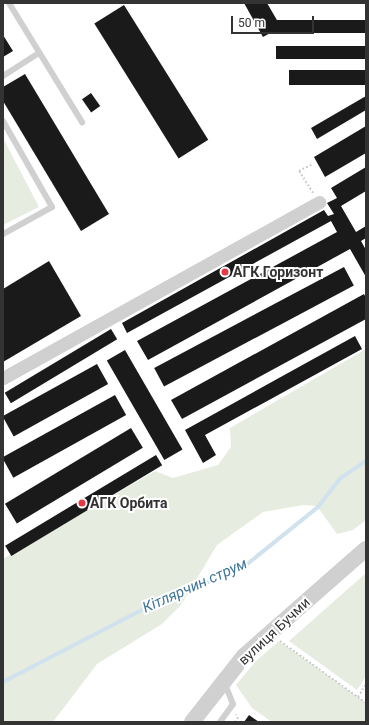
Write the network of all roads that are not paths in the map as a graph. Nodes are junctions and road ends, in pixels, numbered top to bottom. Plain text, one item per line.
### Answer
1 (9, 3) edge
2 (39, 53) junction
3 (3, 76) edge
4 (3, 121) edge
5 (82, 122) dead end
6 (319, 202) road end
7 (3, 234) edge
8 (3, 378) edge
9 (366, 549) edge
10 (224, 681) junction
11 (192, 722) edge
12 (220, 722) edge

1 - 2 lane
2 - 3 lane
2 - 5 lane
4 - 7 lane
6 - 8 street
9 - 10 street, вулиця Бучми
10 - 11 street, вулиця Бучми
10 - 12 lane

